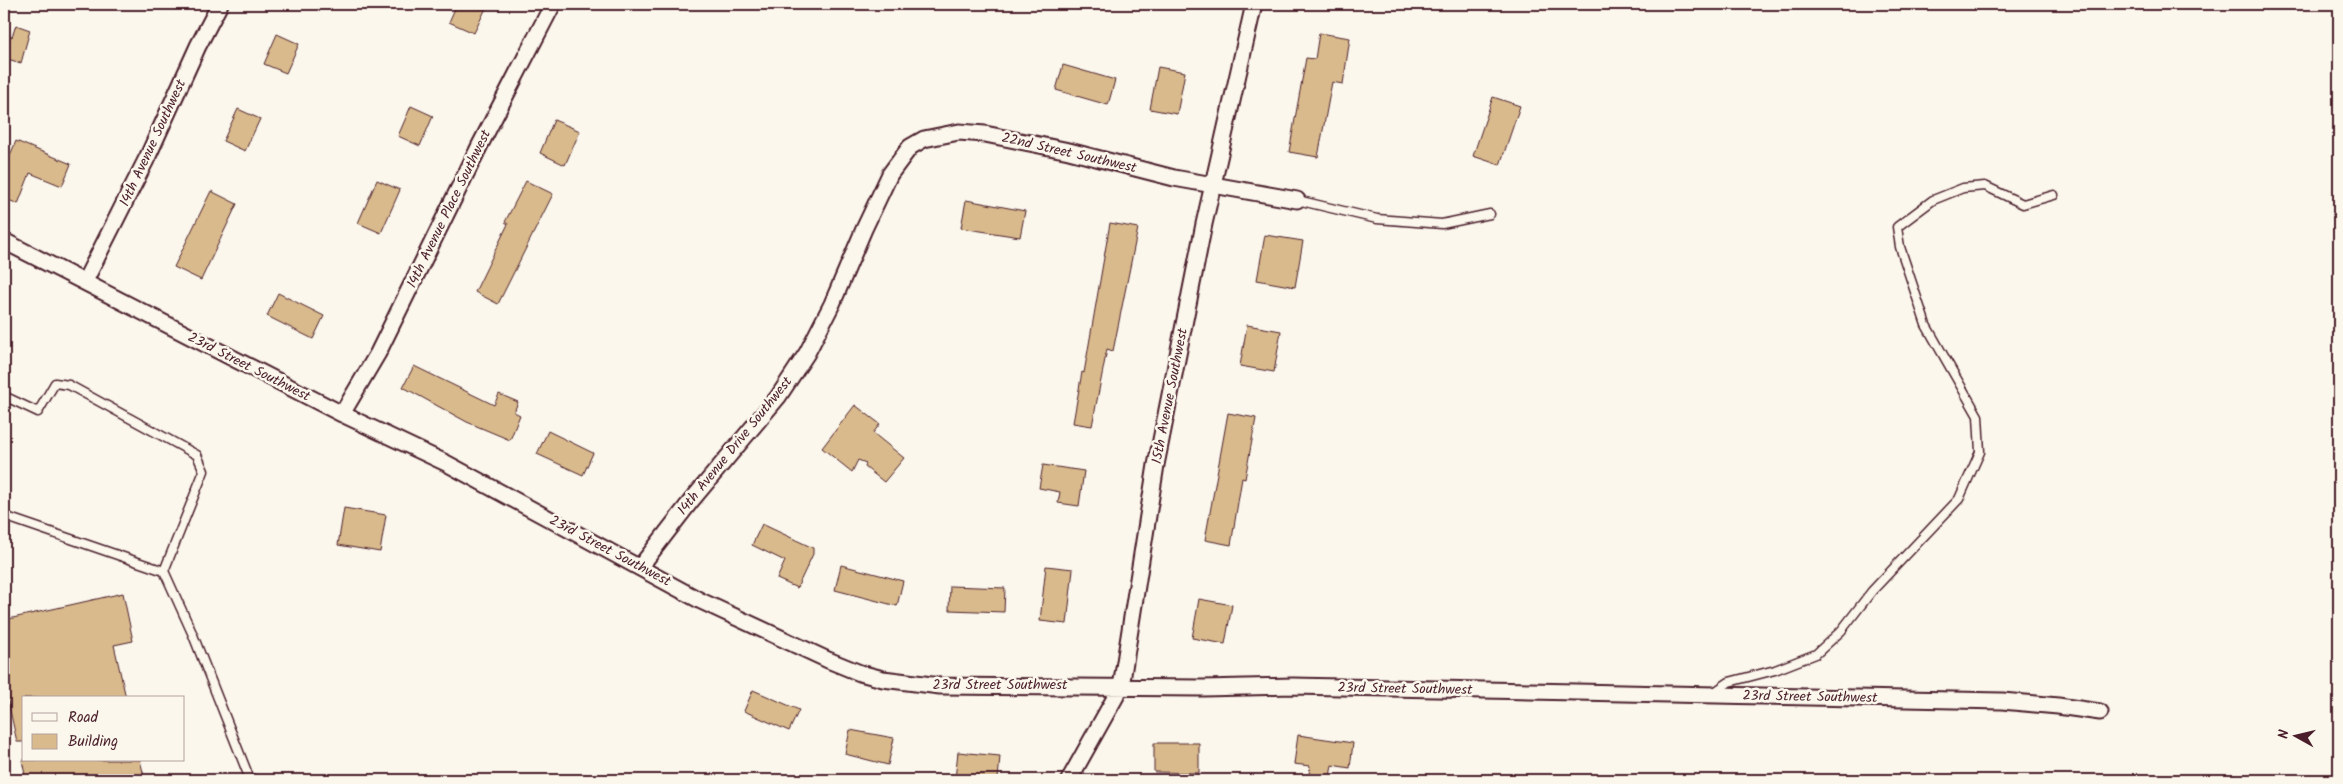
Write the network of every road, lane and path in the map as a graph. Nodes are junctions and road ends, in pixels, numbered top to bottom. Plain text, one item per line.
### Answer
1 (220, 4) edge
2 (553, 4) edge
3 (1254, 4) edge
4 (924, 139) joint
5 (1213, 186) junction
6 (2054, 195) dead end
7 (1297, 200) joint
8 (1490, 214) dead end
9 (4, 241) edge
10 (85, 281) junction
11 (4, 396) edge
12 (342, 414) junction
13 (4, 516) edge
14 (640, 567) junction
15 (164, 571) junction
16 (1121, 687) junction
17 (1709, 695) junction
18 (2100, 712) dead end
19 (255, 780) edge
20 (1069, 780) edge

1 - 10 street, 14th Avenue Southwest
2 - 12 street, 14th Avenue Place Southwest
3 - 5 street, 15th Avenue Southwest
4 - 5 street, 22nd Street Southwest
4 - 14 street, 14th Avenue Drive Southwest
5 - 7 street, 22nd Street Southwest
5 - 16 street, 15th Avenue Southwest
6 - 17 lane
7 - 8 lane
9 - 10 street, 23rd Street Southwest
10 - 12 street, 23rd Street Southwest
11 - 15 lane
12 - 14 street, 23rd Street Southwest
13 - 15 lane
14 - 16 street, 23rd Street Southwest
15 - 19 lane
16 - 17 street, 23rd Street Southwest
16 - 20 street, 15th Avenue Southwest
17 - 18 street, 23rd Street Southwest

